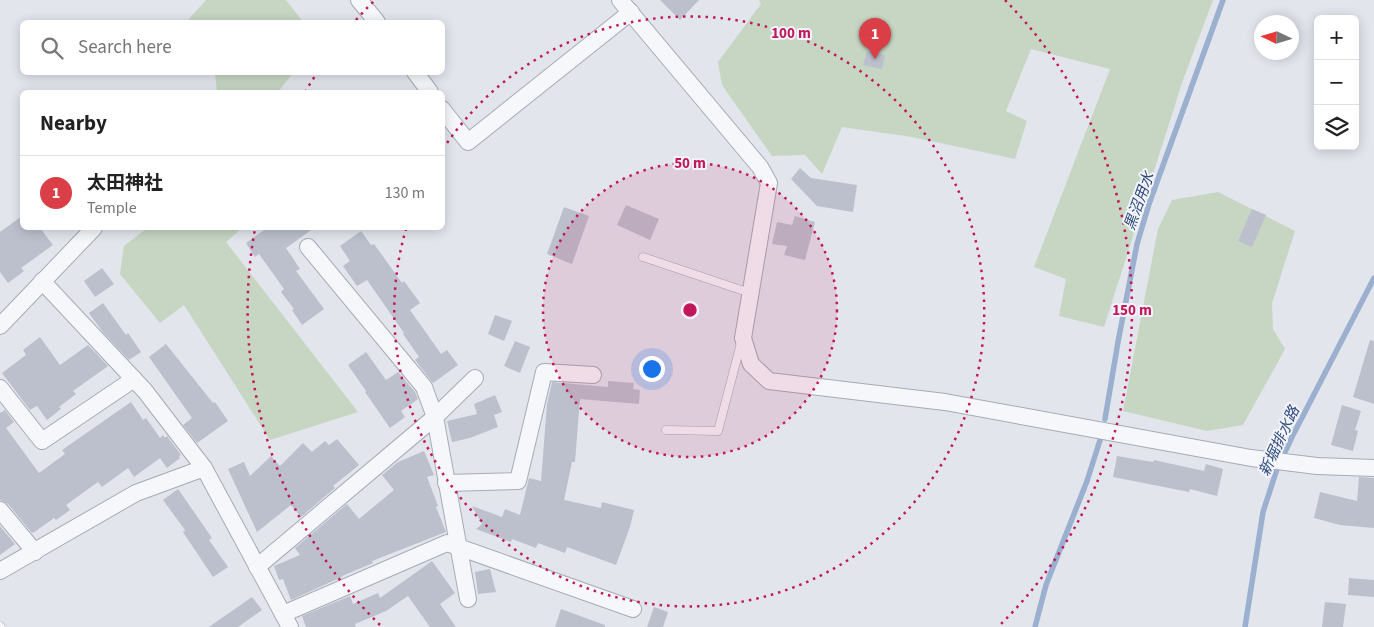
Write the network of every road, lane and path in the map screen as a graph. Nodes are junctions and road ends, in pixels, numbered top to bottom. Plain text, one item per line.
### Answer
1 (360, 0) edge
2 (625, 6) edge
3 (375, 20) edge
4 (417, 75) edge
5 (428, 90) edge
6 (445, 113) edge
7 (92, 230) edge
8 (308, 246) dead end
9 (643, 257) dead end
10 (42, 281) junction
11 (750, 293) junction
12 (0, 326) edge
13 (742, 338) junction
14 (592, 375) dead end
15 (475, 378) dead end
16 (134, 379) junction
17 (0, 388) edge
18 (435, 418) junction
19 (666, 430) dead end
20 (204, 468) junction
21 (1374, 468) edge
22 (446, 483) junction
23 (0, 510) edge
24 (457, 546) junction
25 (35, 552) junction
26 (257, 567) junction
27 (0, 571) edge
28 (468, 599) dead end
29 (633, 609) dead end
30 (286, 621) edge

1 - 3 street
2 - 6 street
2 - 11 street
4 - 5 street
7 - 10 street
8 - 18 street
9 - 11 lane
10 - 12 street
10 - 16 street
11 - 13 street
13 - 19 lane
13 - 21 street
14 - 22 street
15 - 18 street
16 - 17 street
16 - 20 street
18 - 22 street
18 - 26 street
20 - 25 street
20 - 26 street
22 - 24 street
23 - 25 street
24 - 28 street
24 - 29 street
24 - 30 street
25 - 27 street
26 - 30 street

